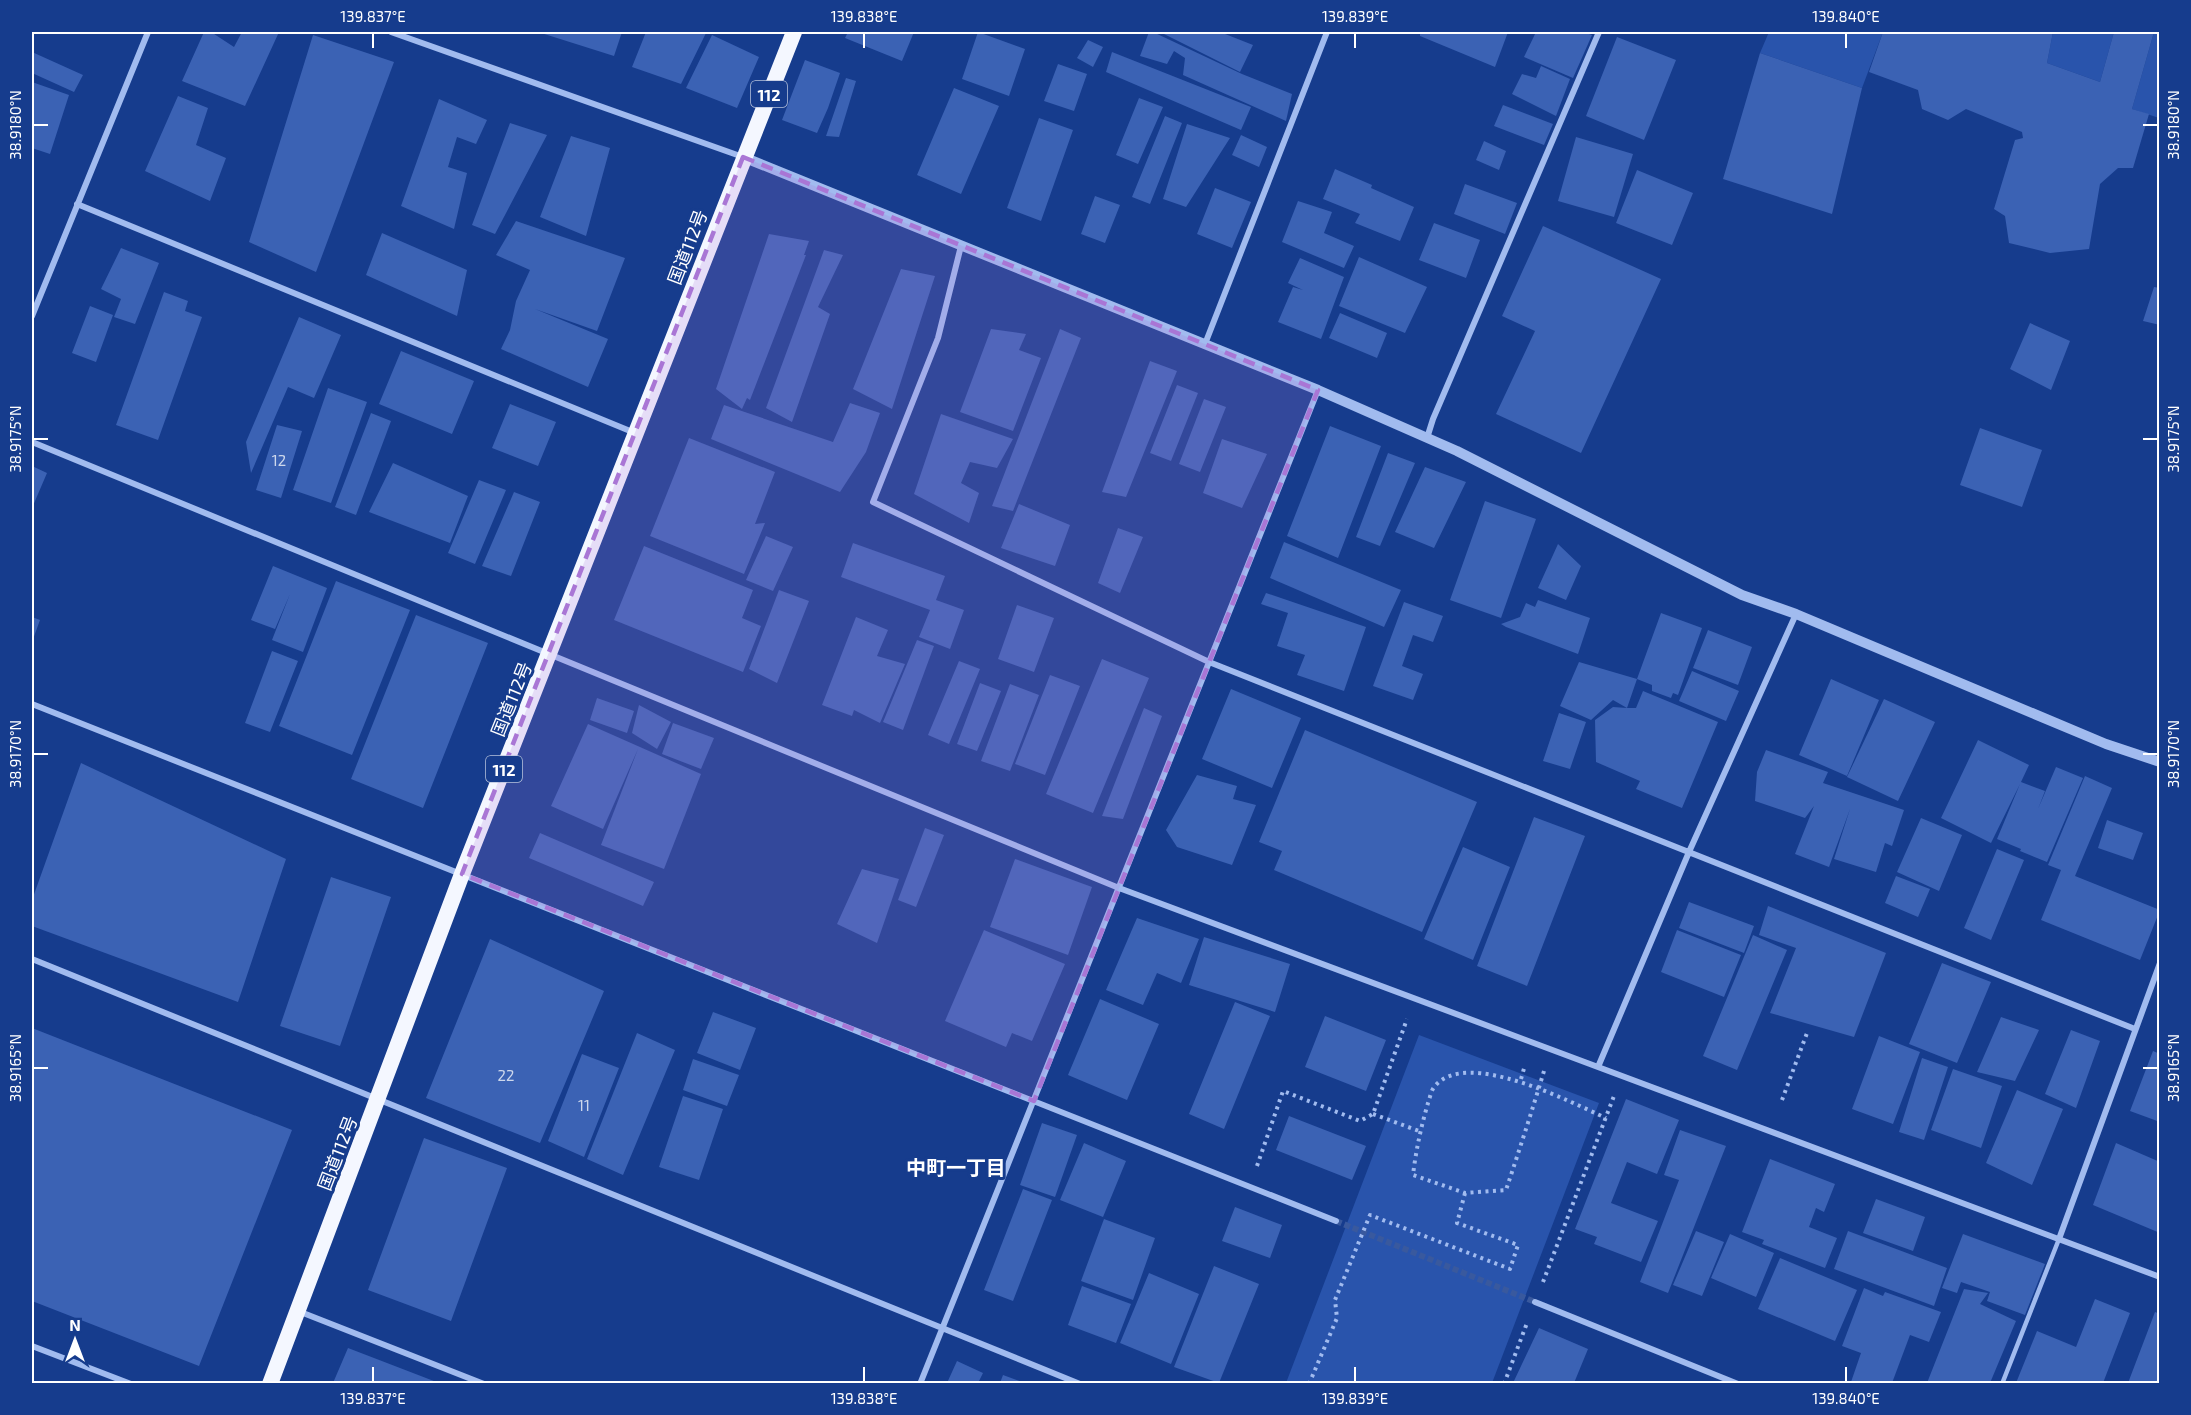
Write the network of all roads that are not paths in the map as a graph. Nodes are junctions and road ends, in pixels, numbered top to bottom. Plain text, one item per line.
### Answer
1 (148, 32) edge
2 (391, 32) edge
3 (794, 32) edge
4 (1328, 32) edge
5 (1599, 32) edge
6 (743, 157) junction
7 (77, 204) junction
8 (962, 246) junction
9 (32, 316) edge
10 (1206, 344) junction
11 (1318, 390) junction
12 (636, 433) junction
13 (1427, 438) junction
14 (32, 442) edge
15 (1796, 614) junction
16 (549, 656) junction
17 (1209, 662) junction
18 (32, 704) edge
19 (2160, 762) edge
20 (1689, 852) junction
21 (462, 874) junction
22 (1119, 888) junction
23 (32, 959) edge
24 (2160, 963) edge
25 (2135, 1029) junction
26 (1598, 1067) junction
27 (378, 1100) junction
28 (1034, 1101) junction
29 (1336, 1221) tunnel mouth
30 (2059, 1239) junction
31 (2160, 1277) edge
32 (1535, 1302) tunnel mouth
33 (298, 1310) junction
34 (942, 1328) junction
35 (32, 1346) edge
36 (130, 1383) edge
37 (270, 1383) edge
38 (484, 1383) edge
39 (920, 1383) edge
40 (1080, 1383) edge
41 (1738, 1383) edge
42 (2002, 1383) edge

1 - 7 street
2 - 6 street
3 - 6 highway, 国道112号 / 112
4 - 10 street
5 - 13 street
6 - 8 street
6 - 12 highway, 国道112号 / 112
7 - 9 street
7 - 12 street
8 - 10 street
8 - 17 street
10 - 11 street
11 - 13 street
11 - 17 street
12 - 16 highway, 国道112号 / 112
13 - 15 street
14 - 16 street
15 - 19 street
15 - 20 street
16 - 21 highway, 国道112号 / 112
16 - 22 street
17 - 20 street
17 - 22 street
18 - 21 street
20 - 25 street
20 - 26 street
21 - 27 highway, 国道112号 / 112
21 - 28 street
22 - 26 street
22 - 28 street
23 - 27 street
24 - 25 street
25 - 30 street
26 - 30 street
27 - 33 highway, 国道112号 / 112
27 - 34 street
28 - 29 street
28 - 34 street
30 - 31 street
30 - 42 lane
32 - 41 street
33 - 37 highway, 国道112号 / 112
33 - 38 street
34 - 39 street
34 - 40 street
35 - 36 street

